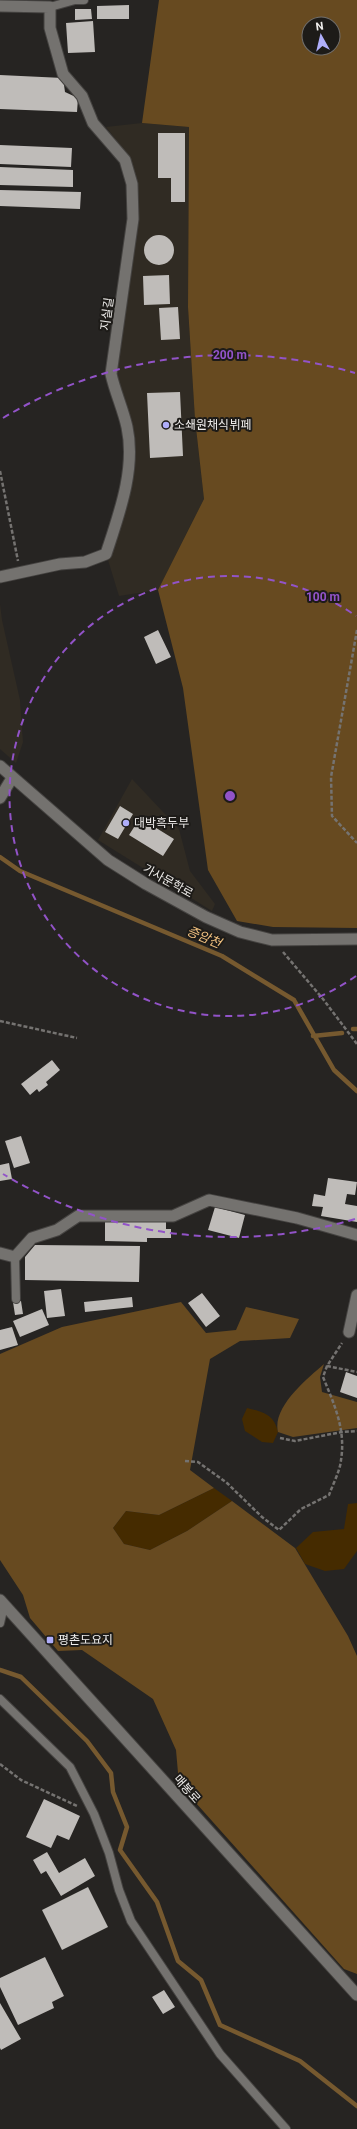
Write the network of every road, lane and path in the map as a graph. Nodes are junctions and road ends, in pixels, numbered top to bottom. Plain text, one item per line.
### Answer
1 (84, 0) edge
2 (0, 6) edge
3 (50, 7) junction
4 (0, 471) edge
5 (20, 572) junction
6 (0, 577) edge
7 (357, 630) edge
8 (0, 766) edge
9 (12, 778) junction
10 (0, 798) edge
11 (357, 843) edge
12 (357, 939) edge
13 (272, 940) junction
14 (0, 1021) edge
15 (77, 1038) dead end
16 (357, 1044) edge
17 (357, 1235) edge
18 (0, 1253) edge
19 (15, 1257) junction
20 (357, 1295) edge
21 (16, 1299) dead end
22 (349, 1332) joint
23 (327, 1366) junction
24 (357, 1372) edge
25 (357, 1431) edge
26 (342, 1432) junction
27 (280, 1438) dead end
28 (185, 1461) dead end
29 (2, 1602) edge
30 (0, 1623) edge
31 (0, 1698) edge
32 (0, 1764) edge
33 (94, 1814) junction
34 (357, 1995) edge
35 (286, 2129) edge

1 - 3 lane
2 - 3 street
3 - 5 street, 지실길
4 - 5 path
5 - 6 street, 지실길
7 - 11 path
8 - 9 street, 가사문학로
9 - 10 street
9 - 13 street, 가사문학로
12 - 13 street, 가사문학로
13 - 16 path
14 - 15 path
17 - 19 street
18 - 19 street
19 - 21 lane
20 - 22 street
22 - 23 path
23 - 24 path
23 - 26 path
25 - 26 path
26 - 27 path
26 - 28 path
29 - 30 lane
29 - 34 street, 매봉로
31 - 33 lane
32 - 33 path
33 - 35 lane

